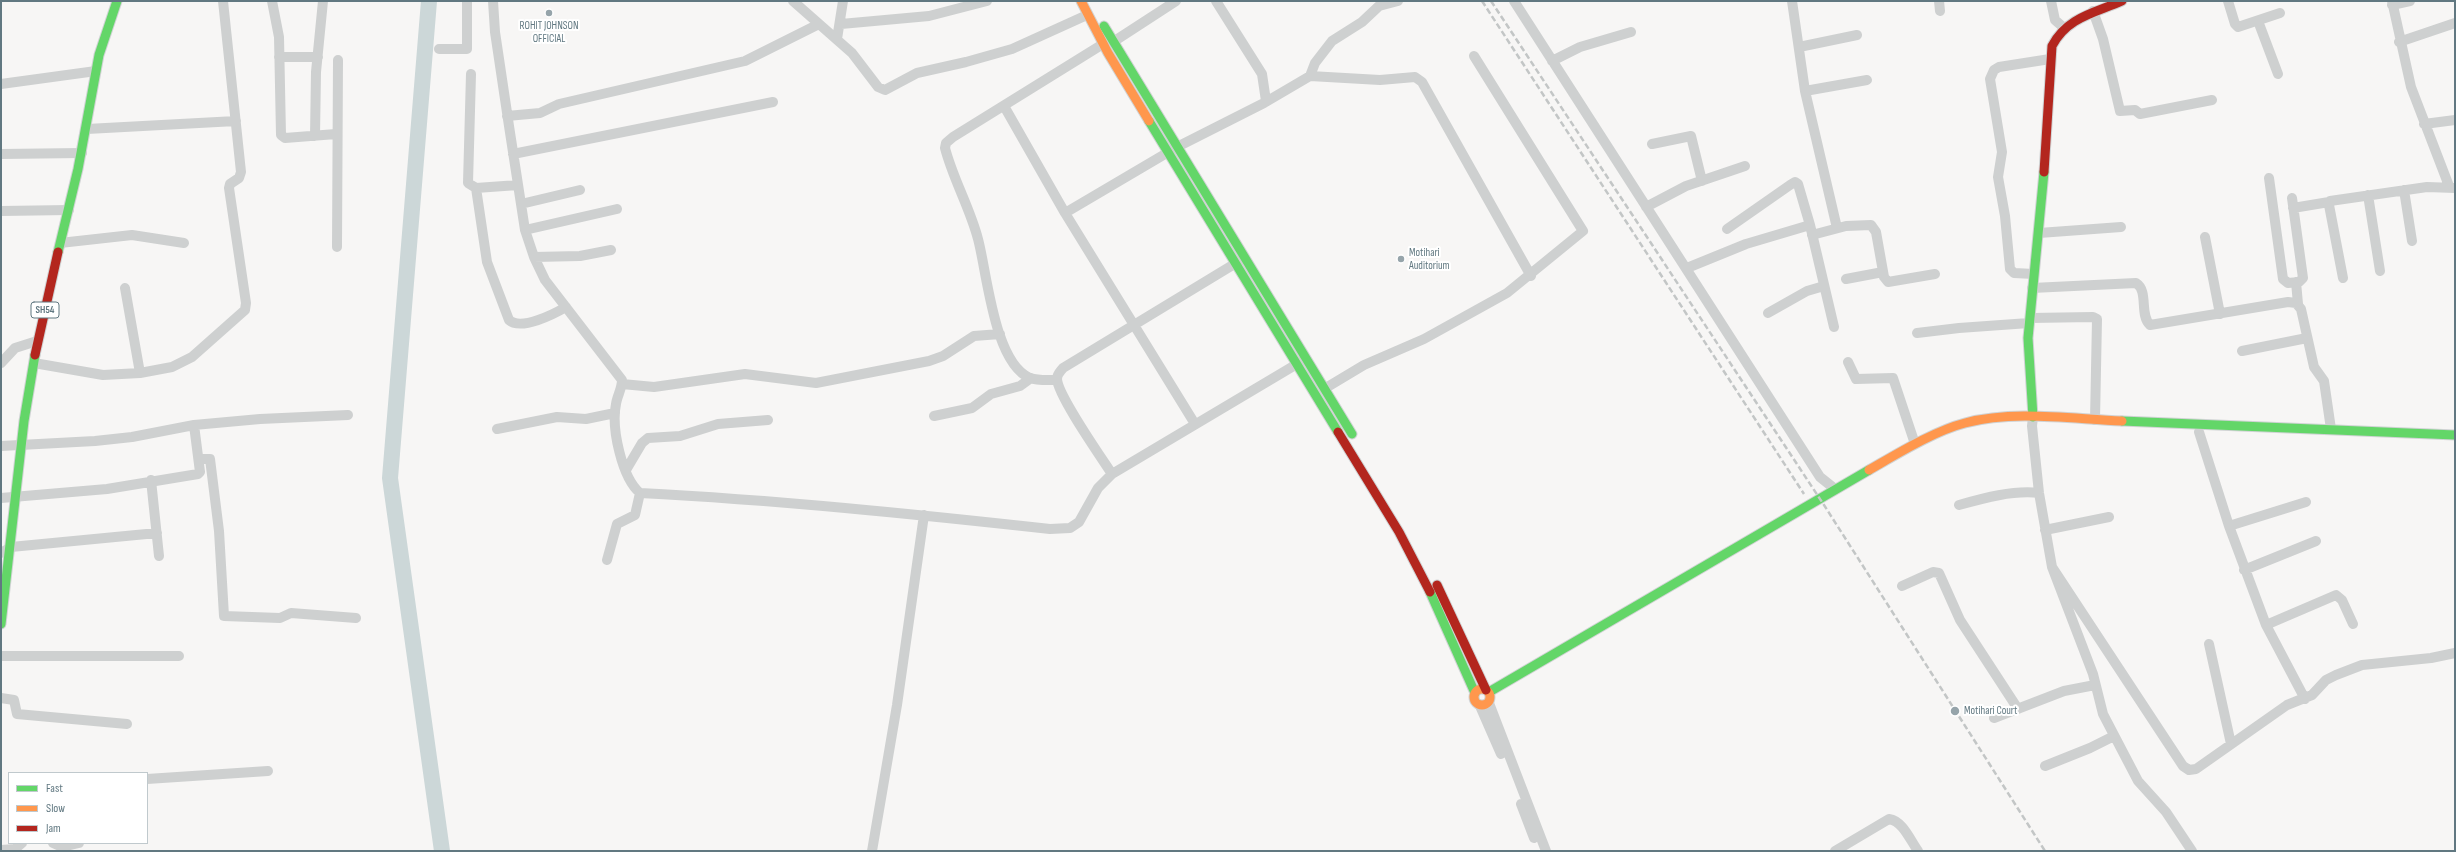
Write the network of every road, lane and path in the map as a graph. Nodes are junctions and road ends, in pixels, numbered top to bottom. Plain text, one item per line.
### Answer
1 (117, 1) edge
2 (224, 1) edge
3 (272, 1) edge
4 (323, 1) edge
5 (467, 1) edge
6 (493, 1) edge
7 (793, 1) edge
8 (843, 1) edge
9 (988, 1) edge
10 (1081, 1) edge
11 (1092, 1) edge
12 (1176, 1) edge
13 (1216, 1) edge
14 (1398, 1) edge
15 (1514, 1) edge
16 (1792, 1) edge
17 (2051, 1) edge
18 (2122, 1) edge
19 (2228, 1) edge
20 (2410, 1) edge
21 (2392, 3) edge
22 (955, 5) edge
23 (2093, 11) junction
24 (2280, 13) dead end
25 (1087, 15) junction
26 (2258, 21) junction
27 (2455, 23) edge
28 (819, 24) junction
29 (841, 24) junction
30 (2063, 27) junction
31 (1631, 32) dead end
32 (1857, 35) dead end
33 (837, 39) junction
34 (2399, 42) junction
35 (1108, 43) junction
36 (1799, 47) junction
37 (439, 49) dead end
38 (1474, 56) dead end
39 (279, 57) junction
40 (318, 57) junction
41 (2050, 59) junction
42 (338, 60) dead end
43 (1552, 61) junction
44 (96, 71) junction
45 (470, 74) dead end
46 (2278, 74) dead end
47 (1310, 76) junction
48 (1868, 80) dead end
49 (1, 84) edge
50 (1804, 92) junction
51 (2212, 100) dead end
52 (1266, 101) junction
53 (774, 102) dead end
54 (1004, 106) junction
55 (507, 116) junction
56 (2455, 120) edge
57 (236, 121) junction
58 (2424, 124) junction
59 (87, 129) junction
60 (336, 134) junction
61 (316, 136) junction
62 (1652, 144) dead end
63 (1172, 150) junction
64 (82, 153) junction
65 (1, 154) edge
66 (513, 154) junction
67 (1744, 166) dead end
68 (2269, 178) dead end
69 (1702, 181) junction
70 (518, 186) junction
71 (2452, 187) edge
72 (476, 188) junction
73 (580, 190) dead end
74 (2404, 190) junction
75 (2368, 195) junction
76 (2329, 202) junction
77 (521, 204) junction
78 (1646, 207) junction
79 (617, 209) dead end
80 (69, 210) junction
81 (1, 211) edge
82 (1065, 213) junction
83 (2121, 227) dead end
84 (1837, 228) junction
85 (1727, 229) dead end
86 (525, 230) junction
87 (1811, 230) junction
88 (2039, 233) junction
89 (2205, 237) dead end
90 (2412, 241) dead end
91 (184, 242) dead end
92 (60, 243) junction
93 (337, 247) dead end
94 (611, 250) dead end
95 (534, 257) junction
96 (1244, 258) junction
97 (1235, 264) junction
98 (1687, 268) junction
99 (2380, 271) dead end
100 (1883, 272) junction
101 (1935, 274) dead end
102 (2034, 274) junction
103 (1531, 276) junction
104 (2343, 278) dead end
105 (1846, 279) dead end
106 (2296, 282) junction
107 (1824, 286) junction
108 (125, 288) dead end
109 (2032, 288) junction
110 (2298, 304) junction
111 (566, 307) junction
112 (1768, 313) dead end
113 (2220, 314) junction
114 (2029, 320) junction
115 (1134, 324) junction
116 (1834, 327) dead end
117 (1917, 333) dead end
118 (1000, 334) junction
119 (2307, 338) junction
120 (37, 341) junction
121 (2242, 351) dead end
122 (2, 360) edge
123 (1301, 361) junction
124 (1848, 362) dead end
125 (34, 363) junction
126 (140, 373) junction
127 (1031, 378) junction
128 (1057, 380) junction
129 (622, 384) junction
130 (1324, 389) junction
131 (614, 413) junction
132 (348, 416) dead end
133 (934, 416) dead end
134 (768, 420) dead end
135 (2095, 420) junction
136 (2035, 423) junction
137 (1195, 424) junction
138 (194, 425) junction
139 (2063, 427) dead end
140 (497, 429) dead end
141 (2331, 429) junction
142 (2199, 432) junction
143 (2455, 435) edge
144 (1355, 441) dead end
145 (22, 444) junction
146 (1915, 444) junction
147 (2455, 444) edge
148 (1, 446) edge
149 (1362, 452) dead end
150 (199, 459) junction
151 (626, 470) junction
152 (1112, 474) junction
153 (151, 480) junction
154 (1835, 489) junction
155 (640, 493) junction
156 (2039, 493) junction
157 (16, 496) junction
158 (1, 498) edge
159 (2306, 502) dead end
160 (1959, 505) dead end
161 (924, 515) junction
162 (2109, 517) dead end
163 (2229, 526) junction
164 (2045, 530) junction
165 (157, 533) junction
166 (2316, 541) dead end
167 (11, 547) junction
168 (1, 553) edge
169 (159, 556) dead end
170 (607, 560) dead end
171 (2052, 567) junction
172 (2244, 570) junction
173 (1902, 586) dead end
174 (356, 618) dead end
175 (1, 623) edge
176 (2353, 624) dead end
177 (2266, 625) junction
178 (2209, 644) dead end
179 (2455, 653) edge
180 (1, 656) edge
181 (179, 656) dead end
182 (2095, 685) junction
183 (1475, 693) junction
184 (1, 698) edge
185 (1487, 698) junction
186 (2305, 699) junction
187 (2018, 709) junction
188 (1994, 718) dead end
189 (127, 724) dead end
190 (2114, 736) junction
191 (2231, 744) junction
192 (2045, 766) dead end
193 (268, 771) dead end
194 (148, 779) edge
195 (21, 844) edge
196 (55, 844) edge
197 (75, 846) edge
198 (1, 850) edge
199 (872, 851) edge
200 (1539, 851) edge
201 (1546, 851) edge
202 (1835, 851) edge
203 (1918, 851) edge
204 (2192, 851) edge

1 - 44 main road, SH54
2 - 57 street
3 - 39 street
4 - 40 street
5 - 37 street
6 - 55 street
7 - 28 street
8 - 29 street
9 - 22 street
10 - 25 main road
11 - 35 main road
12 - 35 street
13 - 52 street
14 - 47 street
15 - 43 street
16 - 36 street
17 - 30 street
18 - 23 main road
19 - 26 street
20 - 21 street
21 - 34 street
22 - 29 street
23 - 30 main road
23 - 51 street
24 - 26 street
25 - 33 street
25 - 35 main road
26 - 46 street
27 - 34 street
28 - 33 street
28 - 55 street
29 - 33 street
30 - 41 main road
31 - 43 street
32 - 36 street
34 - 58 street
35 - 54 street
35 - 63 main road
36 - 50 street
38 - 103 street
39 - 40 street
39 - 61 street
40 - 61 street
41 - 88 main road
41 - 102 street
42 - 60 street
43 - 78 street
44 - 49 street
44 - 59 main road, SH54
45 - 72 street
47 - 52 street
47 - 103 street
48 - 50 street
50 - 84 street
52 - 63 street
53 - 66 street
54 - 82 street
54 - 118 street
55 - 66 street
56 - 58 street
57 - 59 street
57 - 126 street
58 - 71 street
59 - 64 main road, SH54
60 - 61 street
60 - 93 street
62 - 69 street
63 - 82 street
63 - 96 main road
63 - 97 main road
64 - 65 street
64 - 80 main road, SH54
66 - 70 street
67 - 69 street
68 - 106 street
69 - 78 street
70 - 72 street
70 - 77 street
71 - 74 street
72 - 111 street
73 - 77 street
74 - 75 street
74 - 90 street
75 - 76 street
75 - 99 street
76 - 104 street
76 - 106 street
77 - 86 street
78 - 98 street
79 - 86 street
80 - 81 street
80 - 92 main road, SH54
82 - 115 street
83 - 88 street
84 - 87 street
84 - 100 street
85 - 87 street
86 - 95 street
87 - 98 street
87 - 107 street
88 - 102 main road
89 - 113 street
91 - 92 street
92 - 120 main road, SH54
94 - 95 street
95 - 111 street
96 - 97 street
96 - 123 main road
97 - 115 street
97 - 123 main road
98 - 154 street
100 - 101 street
100 - 105 street
102 - 109 main road
103 - 130 street
106 - 110 street
107 - 112 street
107 - 116 street
108 - 126 street
109 - 113 street
109 - 114 main road
110 - 113 street
110 - 119 street
111 - 129 street
114 - 117 street
114 - 135 street
114 - 136 main road
115 - 128 street
115 - 137 street
118 - 127 street
118 - 129 street
119 - 121 street
119 - 141 street
120 - 122 street
120 - 125 main road, SH54
123 - 130 main road
123 - 137 street
123 - 183 main road
124 - 146 street
125 - 126 street
125 - 145 main road, SH54
127 - 128 street
127 - 133 street
128 - 152 street
129 - 131 street
130 - 144 main road
131 - 140 street
131 - 151 street
132 - 138 street
134 - 151 street
135 - 136 main road
135 - 141 main road
136 - 146 main road
136 - 156 street
136 - 185 main road
137 - 152 street
138 - 145 street
138 - 150 street
139 - 142 main road
141 - 143 main road
142 - 147 main road
142 - 163 street
145 - 148 street
145 - 157 main road, SH54
146 - 154 main road
149 - 185 main road
150 - 153 street
150 - 174 street
151 - 155 street
152 - 161 street
153 - 157 street
153 - 165 street
154 - 185 main road
155 - 161 street
155 - 170 street
156 - 160 street
156 - 164 street
157 - 158 street
157 - 167 main road, SH54
159 - 163 street
161 - 199 street
162 - 164 street
163 - 172 street
164 - 171 street
165 - 167 street
165 - 169 street
166 - 172 street
167 - 168 street
167 - 175 main road, SH54
171 - 182 street
171 - 191 street
172 - 177 street
173 - 187 street
176 - 177 street
177 - 186 street
178 - 191 street
179 - 186 street
180 - 181 street
182 - 187 street
182 - 190 street
183 - 185 main road
183 - 185 main road
184 - 189 street
185 - 200 street
185 - 201 street
186 - 191 street
187 - 188 street
190 - 192 street
190 - 204 street
193 - 194 street
195 - 198 street
196 - 197 street
202 - 203 street

